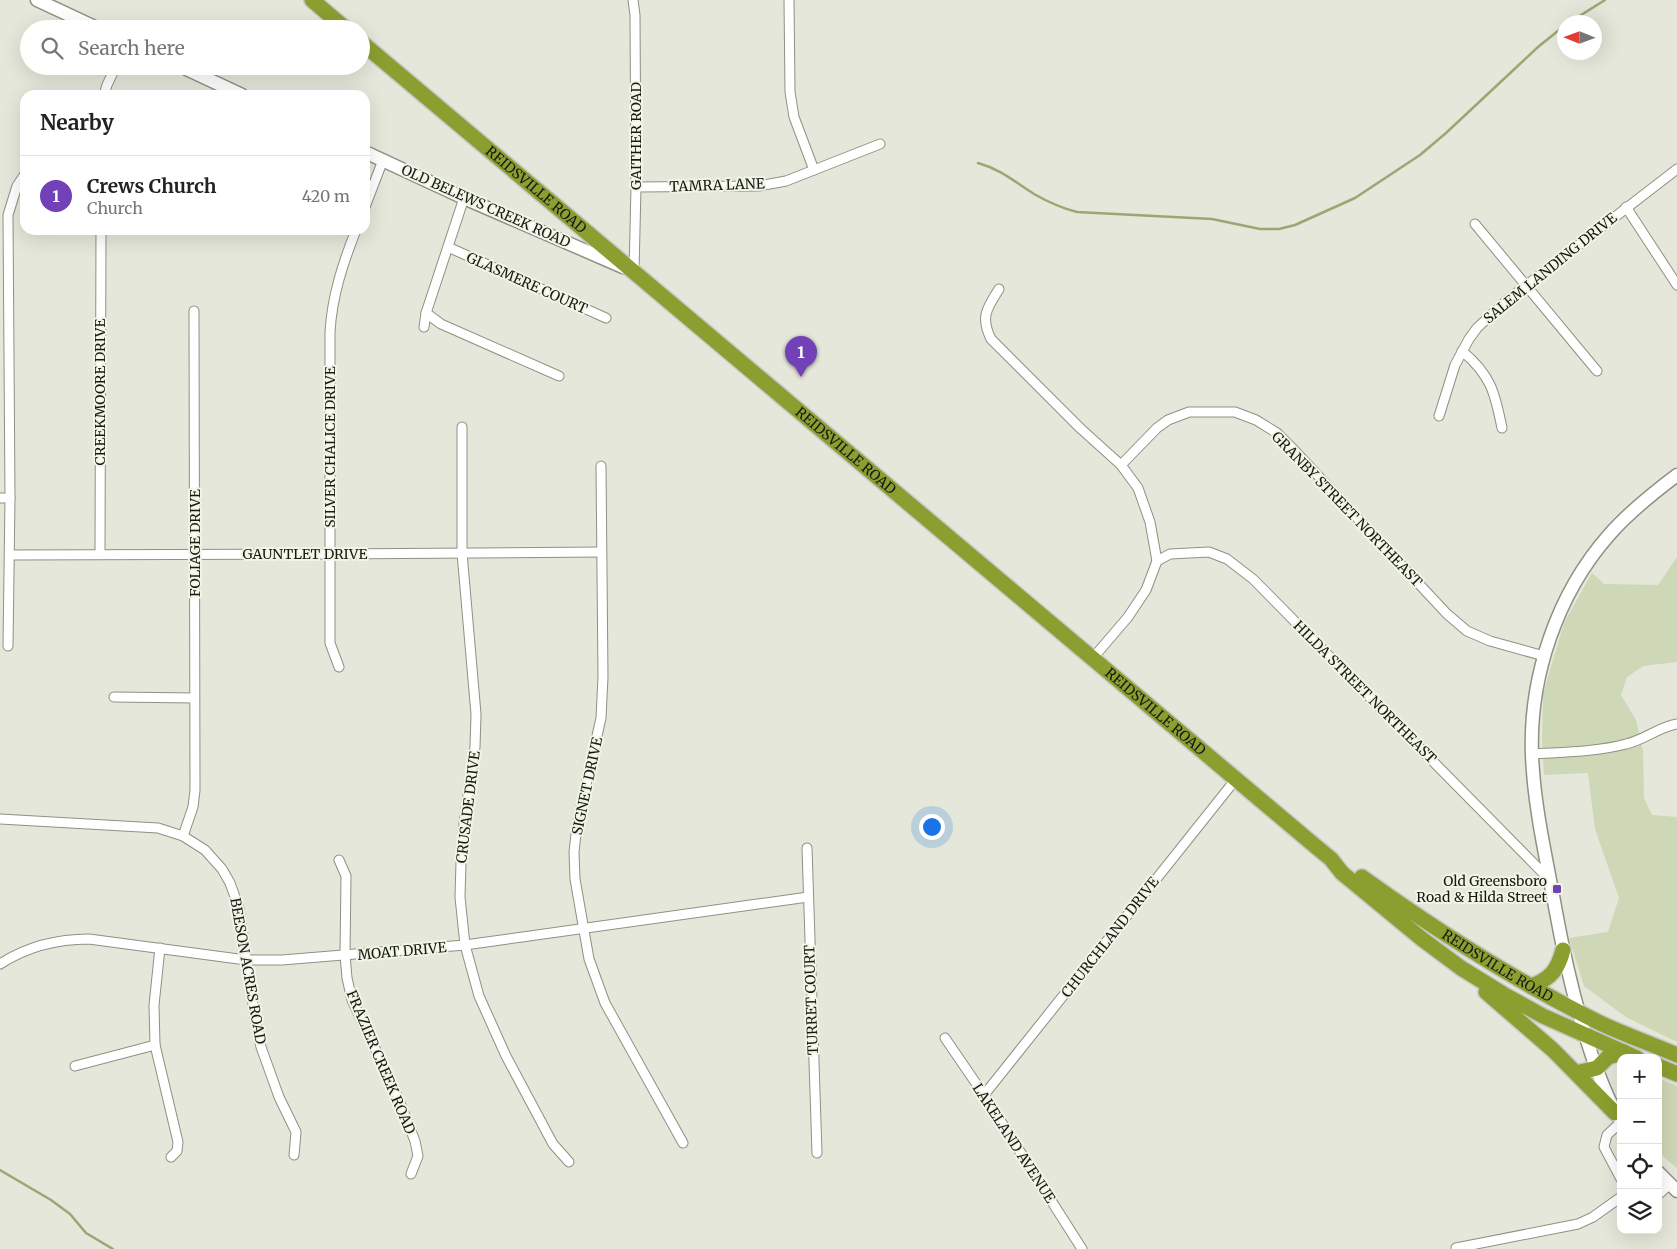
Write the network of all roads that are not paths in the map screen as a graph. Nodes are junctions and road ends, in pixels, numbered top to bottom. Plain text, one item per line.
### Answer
1 (37, 0) edge
2 (312, 0) edge
3 (633, 0) edge
4 (789, 0) edge
5 (80, 20) edge
6 (335, 20) edge
7 (370, 50) edge
8 (112, 75) edge
9 (199, 75) edge
10 (106, 90) edge
11 (231, 90) edge
12 (880, 144) dead end
13 (370, 154) edge
14 (383, 160) junction
15 (1677, 169) edge
16 (814, 170) junction
17 (20, 182) edge
18 (636, 187) junction
19 (370, 194) edge
20 (464, 198) junction
21 (1626, 207) junction
22 (1475, 224) dead end
23 (101, 235) edge
24 (354, 235) edge
25 (448, 247) junction
26 (634, 272) junction
27 (1677, 285) edge
28 (1526, 286) junction
29 (999, 289) dead end
30 (194, 311) dead end
31 (426, 313) junction
32 (606, 318) dead end
33 (424, 327) dead end
34 (1462, 351) junction
35 (1597, 371) dead end
36 (559, 376) dead end
37 (1439, 416) dead end
38 (462, 428) dead end
39 (1502, 428) dead end
40 (1121, 465) junction
41 (601, 466) dead end
42 (1677, 475) edge
43 (0, 498) edge
44 (10, 498) junction
45 (601, 552) junction
46 (462, 553) junction
47 (100, 554) junction
48 (195, 554) junction
49 (329, 554) junction
50 (10, 555) junction
51 (1157, 561) junction
52 (8, 646) dead end
53 (1544, 656) junction
54 (1093, 658) junction
55 (338, 667) dead end
56 (114, 697) dead end
57 (194, 698) junction
58 (1677, 724) edge
59 (1532, 754) junction
60 (1236, 779) junction
61 (0, 819) edge
62 (183, 836) junction
63 (807, 848) dead end
64 (1330, 859) junction
65 (339, 860) dead end
66 (1551, 880) junction
67 (808, 897) junction
68 (583, 927) junction
69 (466, 945) junction
70 (160, 948) junction
71 (1563, 950) junction
72 (345, 955) junction
73 (246, 960) junction
74 (0, 964) edge
75 (1461, 968) junction
76 (1531, 986) junction
77 (1577, 1010) junction
78 (1586, 1036) junction
79 (945, 1038) dead end
80 (155, 1045) junction
81 (1629, 1054) edge
82 (1677, 1055) edge
83 (1617, 1056) edge
84 (75, 1066) dead end
85 (1597, 1068) junction
86 (1662, 1068) edge
87 (1576, 1073) junction
88 (1677, 1074) edge
89 (984, 1094) junction
90 (1617, 1114) edge
91 (1617, 1117) edge
92 (1617, 1122) edge
93 (683, 1143) dead end
94 (817, 1153) dead end
95 (294, 1155) dead end
96 (171, 1157) dead end
97 (569, 1162) dead end
98 (1617, 1171) edge
99 (411, 1174) dead end
100 (1662, 1176) edge
101 (1674, 1188) edge
102 (1662, 1192) edge
103 (1617, 1200) edge
104 (1456, 1248) edge
105 (1082, 1249) edge

1 - 5 main road
2 - 6 highway
3 - 18 street, GAITHER ROAD
4 - 16 street
7 - 26 highway, REIDSVILLE ROAD
8 - 10 street
9 - 11 main road
12 - 16 street, TAMRA LANE
13 - 14 main road, OLD BELEWS CREEK ROAD
14 - 19 street
14 - 20 main road, OLD BELEWS CREEK ROAD
15 - 21 street, SALEM LANDING DRIVE
16 - 18 street, TAMRA LANE
17 - 44 street
18 - 26 street, GAITHER ROAD
20 - 25 street
20 - 26 main road, OLD BELEWS CREEK ROAD
21 - 27 street
21 - 28 street, SALEM LANDING DRIVE
22 - 28 street
23 - 47 street, CREEKMOORE DRIVE
24 - 49 street, SILVER CHALICE DRIVE
25 - 31 street
25 - 32 street, GLASMERE COURT
26 - 54 highway, REIDSVILLE ROAD
28 - 34 street, SALEM LANDING DRIVE
28 - 35 street
29 - 40 street
30 - 48 street, FOLIAGE DRIVE
31 - 33 street
31 - 36 street
34 - 37 street, SALEM LANDING DRIVE
34 - 39 street
38 - 46 street, CRUSADE DRIVE
40 - 51 street
40 - 53 street, GRANBY STREET NORTHEAST
41 - 45 street, SIGNET DRIVE
42 - 53 main road
43 - 44 street
44 - 50 street
45 - 46 street, GAUNTLET DRIVE
45 - 68 street, SIGNET DRIVE
46 - 49 street, GAUNTLET DRIVE
46 - 69 street, CRUSADE DRIVE
47 - 48 street, GAUNTLET DRIVE
47 - 50 street, GAUNTLET DRIVE
48 - 49 street, GAUNTLET DRIVE
48 - 57 street, FOLIAGE DRIVE
49 - 55 street, SILVER CHALICE DRIVE
50 - 52 street
51 - 54 street
51 - 66 street, HILDA STREET NORTHEAST
53 - 59 main road
54 - 60 highway, REIDSVILLE ROAD
56 - 57 street
57 - 62 street, FOLIAGE DRIVE
58 - 59 street
59 - 66 main road
60 - 64 highway, REIDSVILLE ROAD
60 - 89 street, CHURCHLAND DRIVE
61 - 62 street, BEESON ACRES ROAD
62 - 73 street, BEESON ACRES ROAD
63 - 67 street, TURRET COURT
64 - 75 highway, REIDSVILLE ROAD
64 - 76 highway, REIDSVILLE ROAD
65 - 72 street, FRAZIER CREEK ROAD
66 - 71 main road
67 - 68 street, MOAT DRIVE
67 - 94 street, TURRET COURT
68 - 69 street, MOAT DRIVE
68 - 93 street, SIGNET DRIVE
69 - 72 street, MOAT DRIVE
69 - 97 street, CRUSADE DRIVE
70 - 73 street, MOAT DRIVE
70 - 74 street, MOAT DRIVE
70 - 80 street
71 - 76 highway
71 - 77 main road
72 - 73 street, MOAT DRIVE
72 - 99 street, FRAZIER CREEK ROAD
73 - 95 street, BEESON ACRES ROAD
75 - 78 highway, REIDSVILLE ROAD
75 - 87 highway
76 - 77 highway, REIDSVILLE ROAD
77 - 78 main road
77 - 82 highway, REIDSVILLE ROAD
78 - 81 highway, REIDSVILLE ROAD
78 - 85 main road
79 - 89 street, LAKELAND AVENUE
80 - 84 street
80 - 96 street
83 - 85 highway
85 - 87 highway
85 - 90 main road
86 - 88 highway
87 - 91 highway
89 - 105 street, LAKELAND AVENUE
92 - 98 street
100 - 101 main road
101 - 102 street
103 - 104 street

